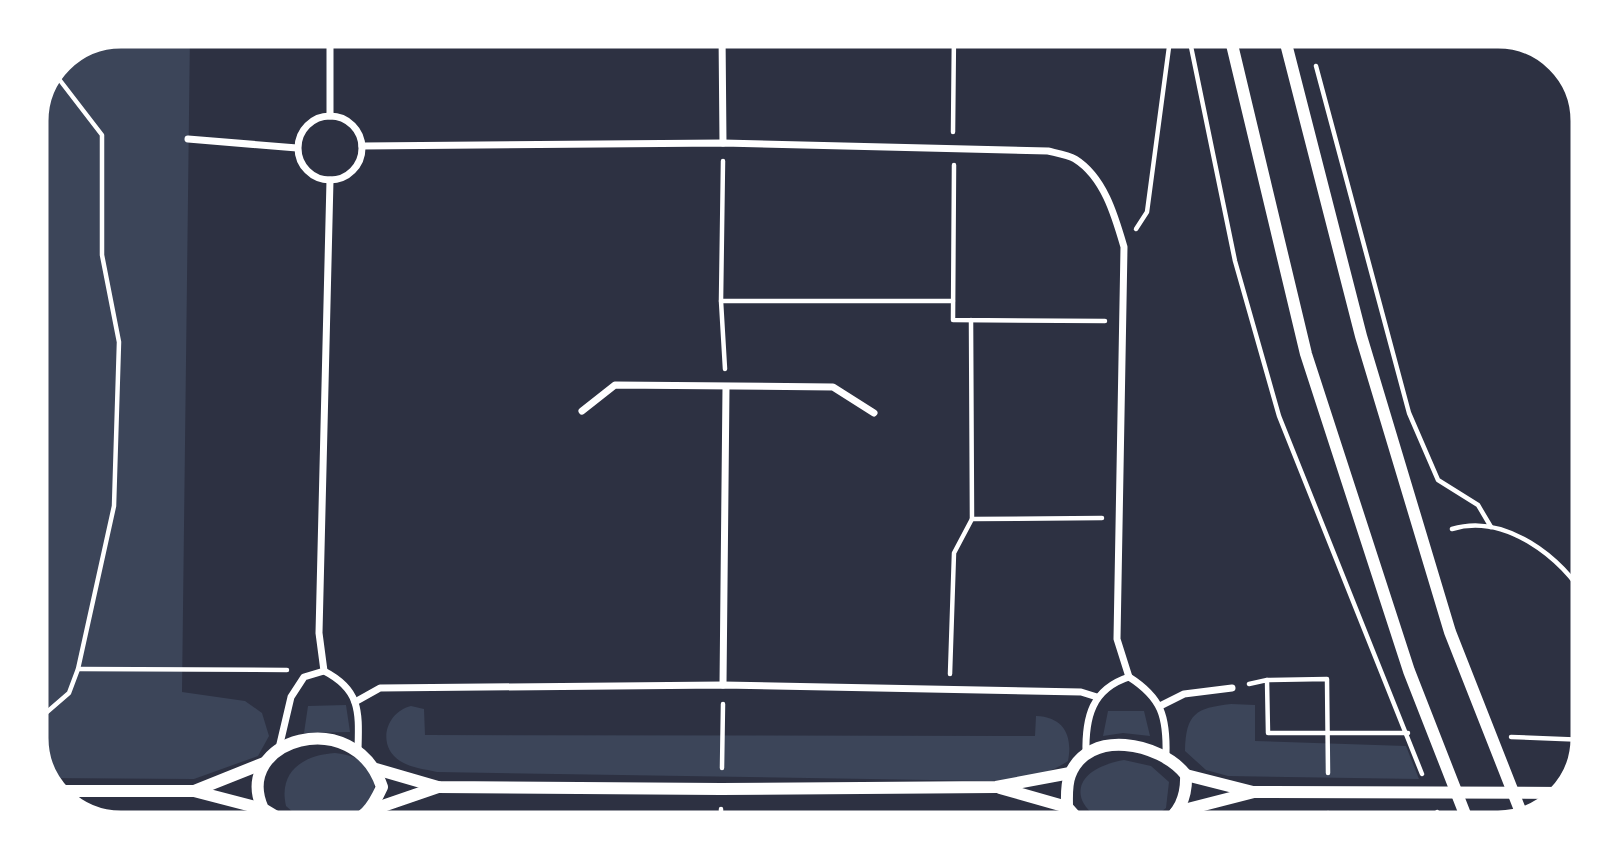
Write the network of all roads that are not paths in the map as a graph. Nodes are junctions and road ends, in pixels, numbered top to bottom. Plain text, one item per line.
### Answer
1 (330, 44) edge
2 (722, 44) edge
3 (1232, 44) edge
4 (1286, 44) edge
5 (330, 116) junction
6 (188, 139) dead end
7 (723, 143) junction
8 (362, 146) junction
9 (297, 148) junction
10 (330, 180) junction
11 (726, 387) junction
12 (582, 411) dead end
13 (874, 413) dead end
14 (324, 671) junction
15 (1129, 677) junction
16 (723, 685) junction
17 (1232, 688) road end
18 (1097, 697) junction
19 (355, 702) junction
20 (1160, 706) junction
21 (279, 749) junction
22 (358, 750) junction
23 (1086, 754) junction
24 (1166, 755) junction
25 (264, 764) junction
26 (376, 769) junction
27 (1070, 773) junction
28 (1186, 775) junction
29 (438, 787) junction
30 (996, 787) junction
31 (64, 790) edge
32 (194, 791) junction
33 (1254, 792) junction
34 (1552, 793) edge
35 (1067, 807) junction
36 (263, 809) junction
37 (371, 810) junction
38 (1177, 812) junction
39 (1521, 812) edge
40 (269, 815) edge
41 (366, 815) edge
42 (1074, 815) edge
43 (1174, 815) edge
44 (1465, 815) edge

1 - 5 street
2 - 7 street
3 - 44 street
4 - 39 street
5 - 8 street
5 - 9 street
6 - 9 street
7 - 8 street
7 - 15 street
8 - 10 street
9 - 10 street
10 - 14 street
11 - 12 street
11 - 13 street
11 - 16 street
14 - 19 street
14 - 21 street
15 - 18 street
15 - 20 street
16 - 18 street
16 - 19 street
17 - 20 street
18 - 23 street
19 - 22 street
20 - 24 street
21 - 22 street
21 - 25 street
22 - 26 street
23 - 24 street
23 - 27 street
24 - 28 street
25 - 32 street
25 - 36 street
26 - 29 street
26 - 37 street
27 - 30 street
27 - 35 street
28 - 33 street
28 - 38 street
29 - 30 street
29 - 37 street
30 - 35 street
31 - 32 street
32 - 36 street
33 - 34 street
33 - 38 street
35 - 42 street
36 - 40 street
37 - 41 street
38 - 43 street

